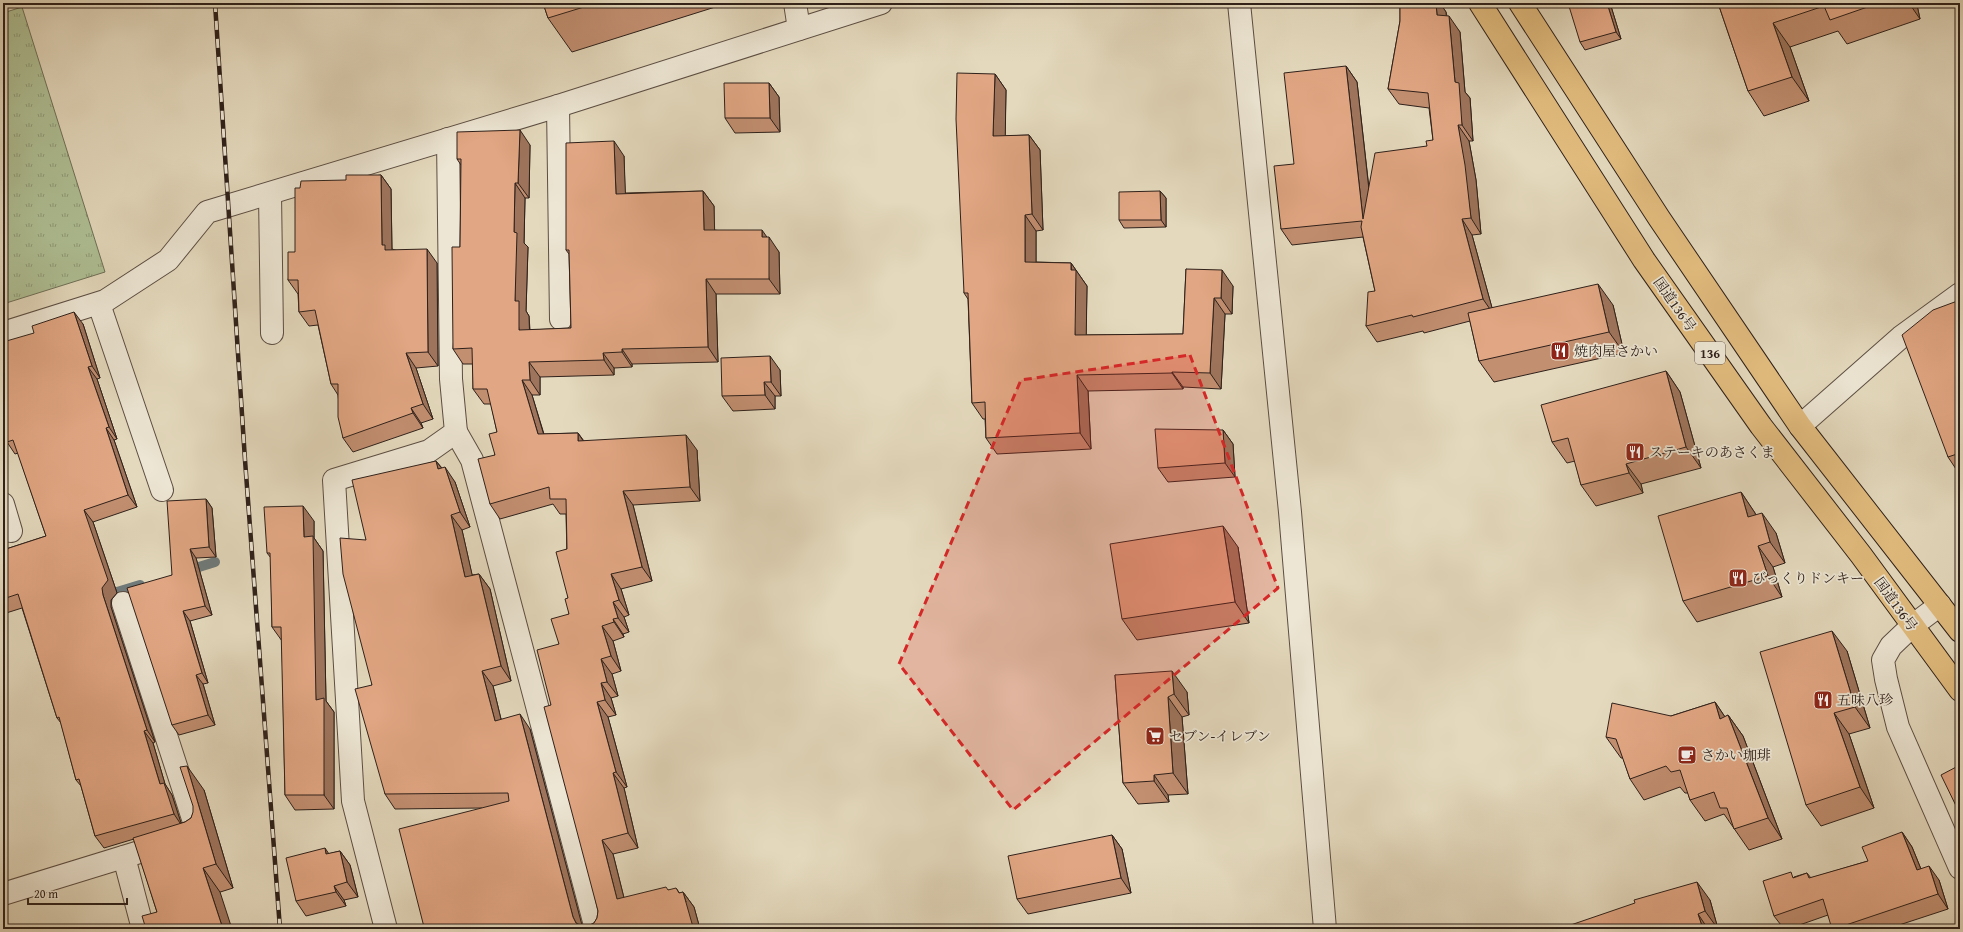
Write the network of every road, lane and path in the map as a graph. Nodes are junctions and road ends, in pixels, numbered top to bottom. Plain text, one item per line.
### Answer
1 (795, 3) edge
2 (881, 3) edge
3 (1239, 3) edge
4 (1480, 3) edge
5 (1520, 3) edge
6 (799, 29) junction
7 (558, 106) junction
8 (448, 139) junction
9 (270, 194) junction
10 (1960, 294) edge
11 (99, 304) junction
12 (561, 319) dead end
13 (3, 333) edge
14 (272, 333) dead end
15 (1800, 426) junction
16 (456, 432) junction
17 (162, 490) dead end
18 (3, 504) edge
19 (11, 531) dead end
20 (123, 603) dead end
21 (1940, 605) junction
22 (1912, 626) junction
23 (1960, 631) edge
24 (1960, 690) edge
25 (124, 857) junction
26 (1960, 868) edge
27 (3, 894) edge
28 (143, 929) edge
29 (386, 929) edge
30 (596, 929) edge
31 (1325, 929) edge

1 - 6 street
2 - 6 street
3 - 31 street
4 - 22 highway, 国道136号 / 136
5 - 15 highway, 136
6 - 7 street
7 - 8 street
7 - 12 street
8 - 9 street
8 - 16 street
9 - 11 street
9 - 14 street
10 - 15 street
11 - 13 street
11 - 17 street
15 - 21 highway, 136
16 - 29 street
16 - 30 street
18 - 19 street
20 - 25 street
21 - 22 street
21 - 23 highway, 136
22 - 24 highway, 国道136号 / 136
22 - 26 street
25 - 27 street
25 - 28 street

